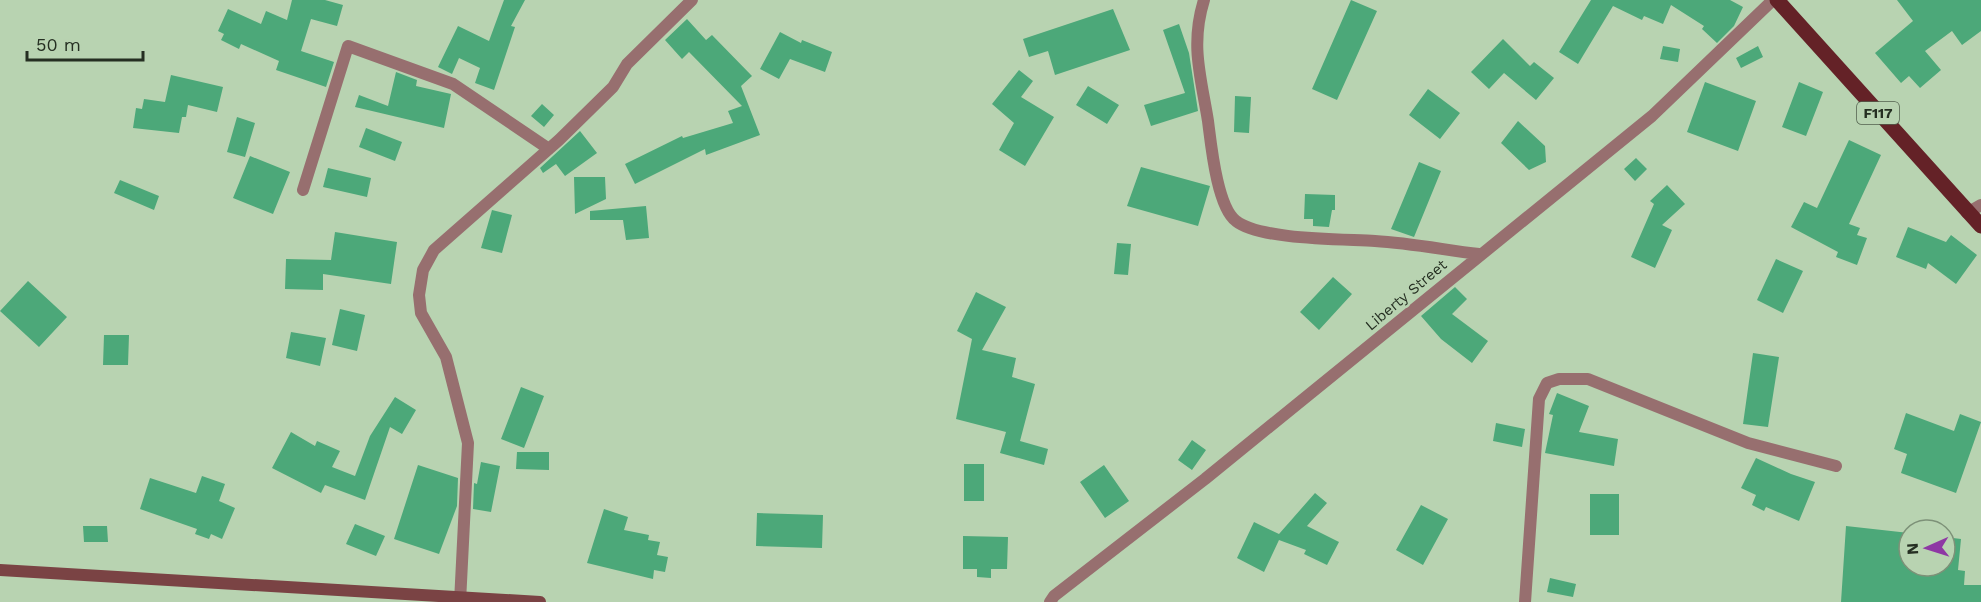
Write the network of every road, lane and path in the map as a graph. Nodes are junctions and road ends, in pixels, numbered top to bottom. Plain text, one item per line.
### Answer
1 (692, 0) edge
2 (1204, 0) edge
3 (1775, 0) edge
4 (549, 149) junction
5 (303, 190) dead end
6 (1981, 205) edge
7 (1967, 213) junction
8 (1981, 226) edge
9 (1479, 254) junction
10 (1836, 466) dead end
11 (0, 570) edge
12 (460, 599) edge
13 (540, 602) edge
14 (1050, 602) edge
15 (1525, 602) edge

1 - 4 street
2 - 9 street
3 - 7 main road, F117
3 - 9 street, Liberty Street
4 - 5 street
4 - 12 street
6 - 7 street
7 - 8 main road, F117
9 - 14 street, Liberty Street
10 - 15 street
11 - 12 main road
12 - 13 main road

